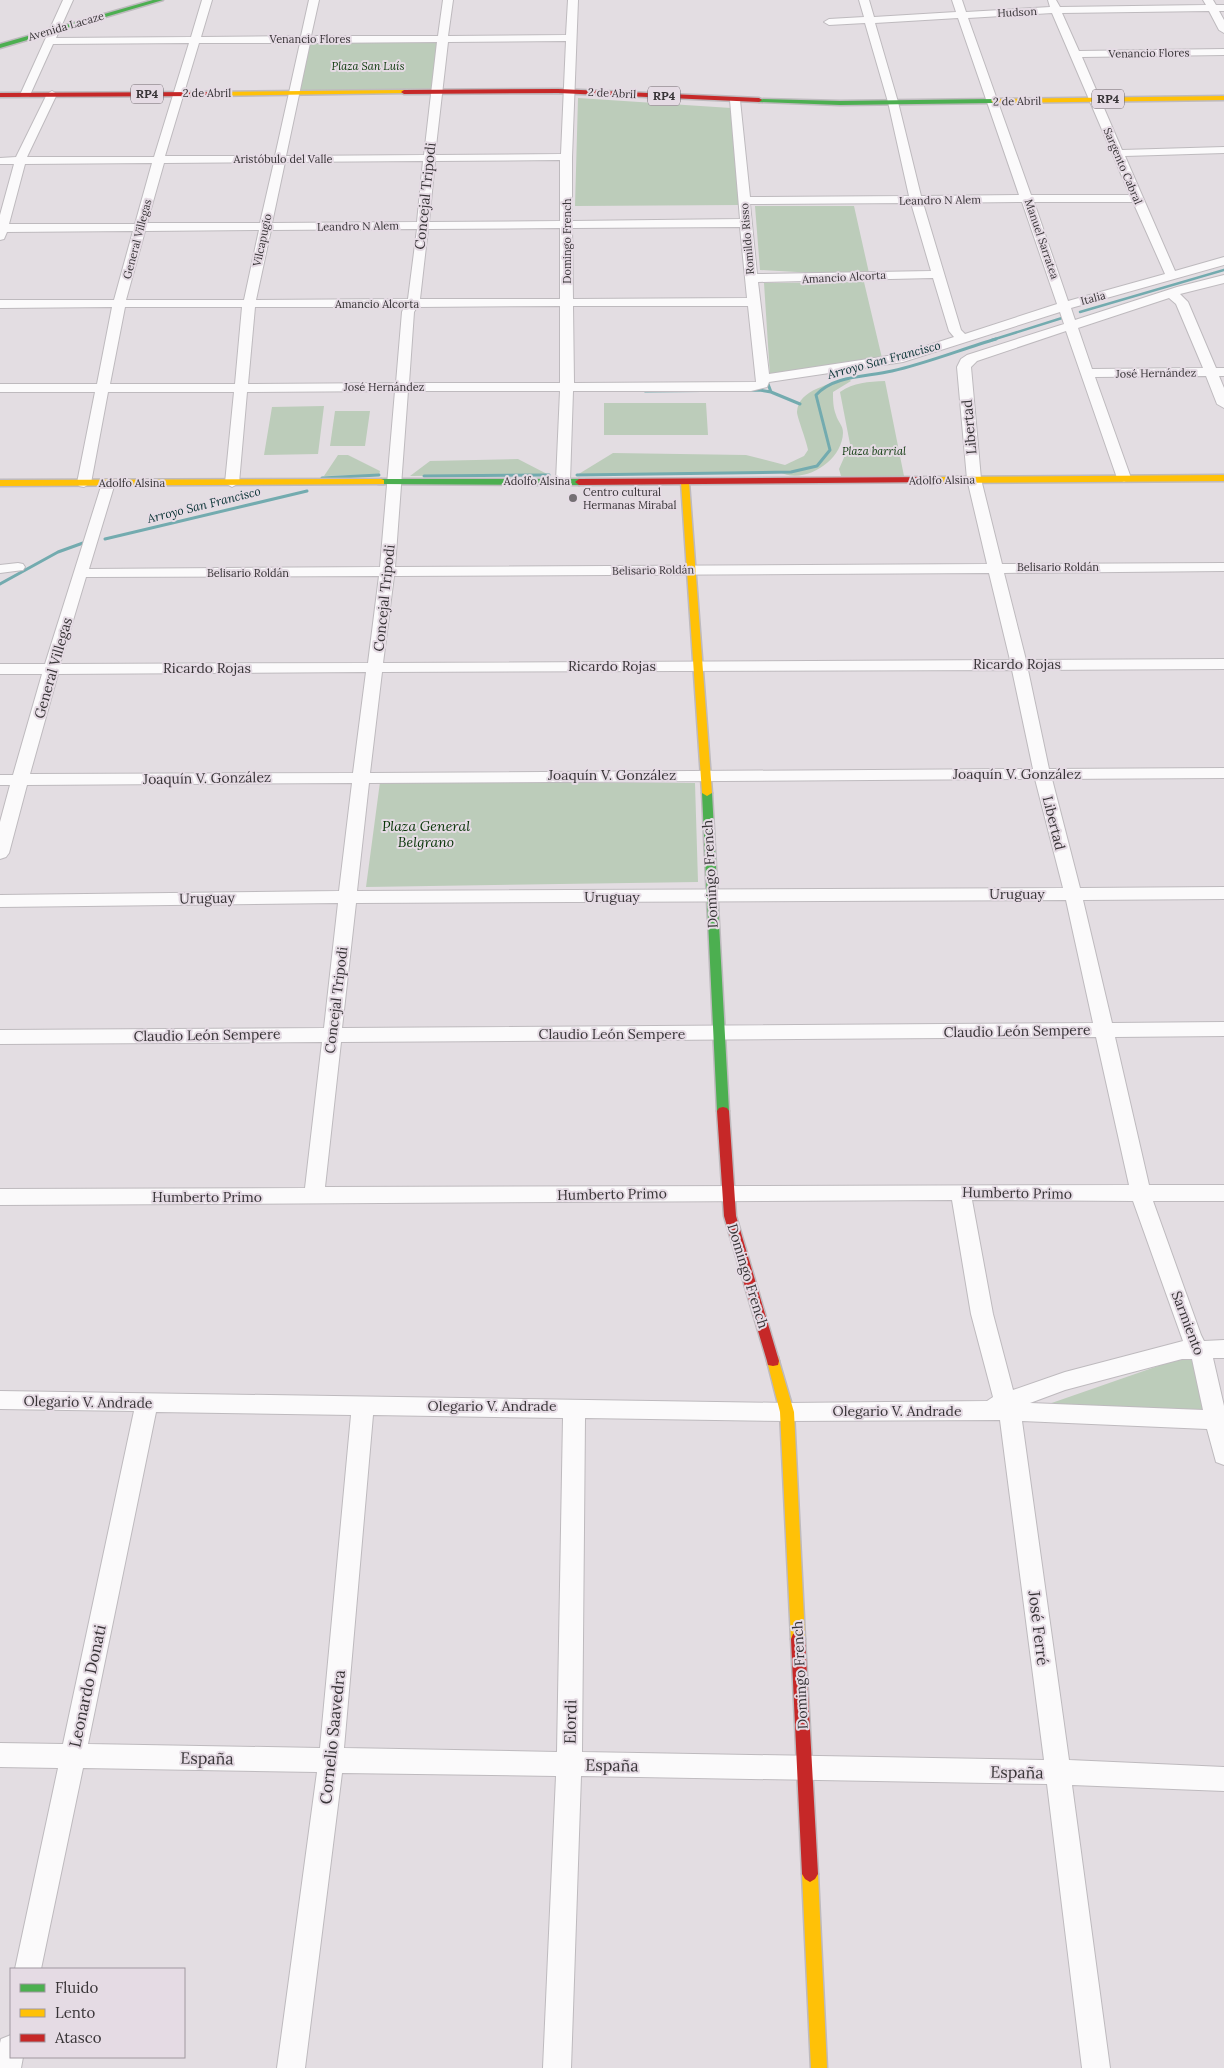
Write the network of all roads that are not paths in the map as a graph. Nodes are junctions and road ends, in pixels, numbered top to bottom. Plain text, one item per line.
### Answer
1 (68, 0) edge
2 (160, 0) edge
3 (207, 0) edge
4 (314, 0) edge
5 (448, 0) edge
6 (572, 0) edge
7 (864, 0) edge
8 (957, 0) edge
9 (1210, 4) edge
10 (1054, 5) edge
11 (1224, 8) edge
12 (962, 15) junction
13 (870, 20) junction
14 (829, 22) dead end
15 (54, 29) junction
16 (1224, 30) edge
17 (572, 38) junction
18 (196, 39) junction
19 (305, 39) junction
20 (443, 39) junction
21 (49, 41) junction
22 (0, 46) edge
23 (1224, 52) edge
24 (1074, 54) junction
25 (568, 91) junction
26 (436, 92) junction
27 (179, 93) junction
28 (294, 93) junction
29 (52, 94) junction
30 (0, 95) edge
31 (25, 95) junction
32 (1224, 98) edge
33 (735, 100) junction
34 (1094, 100) junction
35 (993, 101) junction
36 (893, 102) junction
37 (1224, 150) edge
38 (1118, 153) junction
39 (566, 157) junction
40 (430, 158) junction
41 (158, 159) junction
42 (281, 159) junction
43 (0, 161) edge
44 (20, 161) junction
45 (1137, 198) junction
46 (1028, 199) junction
47 (916, 200) junction
48 (744, 201) junction
49 (746, 223) junction
50 (566, 225) junction
51 (422, 226) junction
52 (265, 227) junction
53 (140, 228) junction
54 (1, 231) edge
55 (1224, 262) edge
56 (938, 274) junction
57 (1173, 276) junction
58 (751, 278) junction
59 (1224, 279) edge
60 (1172, 294) junction
61 (753, 302) junction
62 (0, 304) edge
63 (119, 304) junction
64 (249, 304) junction
65 (412, 304) junction
66 (567, 304) junction
67 (1068, 315) junction
68 (963, 339) junction
69 (966, 362) joint
70 (1217, 372) edge
71 (1089, 373) junction
72 (763, 379) junction
73 (402, 387) junction
74 (567, 387) junction
75 (0, 388) edge
76 (104, 388) junction
77 (242, 388) junction
78 (1224, 404) edge
79 (1124, 478) junction
80 (1224, 478) edge
81 (974, 479) junction
82 (563, 481) junction
83 (395, 482) junction
84 (685, 482) junction
85 (0, 483) edge
86 (84, 483) junction
87 (108, 483) junction
88 (232, 483) junction
89 (18, 567) dead end
90 (995, 567) junction
91 (1224, 567) edge
92 (0, 569) edge
93 (692, 570) junction
94 (81, 572) junction
95 (387, 572) junction
96 (1019, 664) junction
97 (1224, 664) edge
98 (697, 666) junction
99 (376, 668) junction
100 (0, 669) edge
101 (51, 669) junction
102 (1224, 773) edge
103 (706, 774) junction
104 (1042, 774) junction
105 (361, 776) junction
106 (0, 780) edge
107 (22, 780) junction
108 (0, 853) edge
109 (1073, 894) junction
110 (1224, 894) edge
111 (349, 896) junction
112 (711, 896) junction
113 (0, 901) edge
114 (1224, 1029) edge
115 (1103, 1030) junction
116 (332, 1034) junction
117 (719, 1034) junction
118 (0, 1037) edge
119 (961, 1192) junction
120 (727, 1193) junction
121 (1224, 1193) edge
122 (1141, 1194) junction
123 (0, 1197) edge
124 (314, 1197) junction
125 (1198, 1349) junction
126 (1224, 1349) edge
127 (0, 1400) edge
128 (147, 1403) junction
129 (362, 1406) junction
130 (1008, 1406) junction
131 (574, 1407) junction
132 (786, 1412) junction
133 (1216, 1420) junction
134 (1224, 1455) edge
135 (0, 1755) edge
136 (73, 1755) junction
137 (331, 1760) junction
138 (569, 1765) junction
139 (805, 1768) junction
140 (1057, 1772) junction
141 (1224, 1780) edge
142 (28, 1968) edge
143 (10, 2054) edge
144 (7, 2068) edge
145 (291, 2068) edge
146 (557, 2068) edge
147 (819, 2068) edge
148 (1096, 2068) edge

1 - 15 street
2 - 15 street, Avenida Lacaze
3 - 18 street, General Villegas
4 - 19 street, Vilcapugio
5 - 20 street, Concejal Tripodi
6 - 17 street, Domingo French
7 - 13 street
8 - 12 street, Manuel Sarratea
9 - 10 street, Hudson
9 - 11 street, Hudson
9 - 16 street
10 - 12 street, Hudson
10 - 24 street, Sargento Cabral
12 - 13 street, Hudson
12 - 35 street, Manuel Sarratea
13 - 14 street
13 - 36 street
15 - 21 street
15 - 22 street, Avenida Lacaze
17 - 20 street, Venancio Flores
17 - 25 street, Domingo French
18 - 19 street, Venancio Flores
18 - 21 street, Venancio Flores
18 - 27 street, General Villegas
19 - 20 street, Venancio Flores
19 - 28 street, Vilcapugio
20 - 26 street, Concejal Tripodi
21 - 31 street
23 - 24 street, Venancio Flores
24 - 34 street, Sargento Cabral
25 - 26 street, 2 de Abril / RP4
25 - 33 street, 2 de Abril / RP4
25 - 39 street, Domingo French
26 - 28 street, 2 de Abril / RP4
26 - 40 street, Concejal Tripodi
27 - 28 street, 2 de Abril / RP4
27 - 29 street, 2 de Abril / RP4
27 - 41 street, General Villegas
28 - 42 street, Vilcapugio
29 - 31 street, 2 de Abril / RP4
29 - 44 street
30 - 31 street, 2 de Abril / RP4
32 - 34 street, 2 de Abril / RP4
33 - 36 street, 2 de Abril / RP4
33 - 48 street, Romildo Risso
34 - 35 street, 2 de Abril / RP4
34 - 38 street, Sargento Cabral
35 - 36 street, 2 de Abril / RP4
35 - 46 street, Manuel Sarratea
36 - 47 street
37 - 38 street
38 - 45 street, Sargento Cabral
39 - 40 street, Aristóbulo del Valle
39 - 50 street, Domingo French
40 - 42 street, Aristóbulo del Valle
40 - 51 street, Concejal Tripodi
41 - 42 street, Aristóbulo del Valle
41 - 44 street, Aristóbulo del Valle
41 - 53 street, General Villegas
42 - 52 street, Vilcapugio
43 - 44 street, Aristóbulo del Valle
44 - 54 street
45 - 46 street, Leandro N Alem
45 - 57 street, Sargento Cabral
46 - 47 street, Leandro N Alem
46 - 67 street, Manuel Sarratea
47 - 48 street, Leandro N Alem
47 - 56 street
48 - 49 street, Romildo Risso
49 - 50 street, Leandro N Alem
49 - 58 street, Romildo Risso
50 - 51 street, Leandro N Alem
50 - 66 street, Domingo French
51 - 52 street, Leandro N Alem
51 - 65 street, Concejal Tripodi
52 - 53 street, Leandro N Alem
52 - 64 street, Vilcapugio
53 - 54 street, Leandro N Alem
53 - 63 street, General Villegas
55 - 57 street, Italia
56 - 58 street, Amancio Alcorta
56 - 68 street
57 - 67 street, Italia
58 - 61 street, Romildo Risso
59 - 60 street, Italia
60 - 67 street, Italia
60 - 70 street
61 - 66 street, Amancio Alcorta
61 - 72 street, Romildo Risso
62 - 63 street, Amancio Alcorta
63 - 64 street, Amancio Alcorta
63 - 76 street, General Villegas
64 - 65 street, Amancio Alcorta
64 - 77 street, Vilcapugio
65 - 66 street, Amancio Alcorta
65 - 73 street, Concejal Tripodi
66 - 74 street, Domingo French
67 - 68 street, Italia
67 - 69 street, Italia
67 - 71 street, Manuel Sarratea
68 - 72 street
69 - 81 street, Libertad
70 - 71 street, José Hernández
70 - 78 street
71 - 79 street, Manuel Sarratea
72 - 74 street, José Hernández
73 - 74 street, José Hernández
73 - 77 street, José Hernández
73 - 83 street, Concejal Tripodi
74 - 82 street, Domingo French
75 - 76 street, José Hernández
76 - 77 street, José Hernández
76 - 86 street, General Villegas
77 - 88 street, Vilcapugio
79 - 80 street, Adolfo Alsina
79 - 81 street, Adolfo Alsina
81 - 84 street, Adolfo Alsina
81 - 90 street, Libertad
82 - 83 street, Adolfo Alsina
82 - 84 street, Adolfo Alsina
83 - 88 street, Adolfo Alsina
83 - 95 street, Concejal Tripodi
84 - 93 street, Domingo French
85 - 86 street, Adolfo Alsina
86 - 87 street, Adolfo Alsina
87 - 88 street, Adolfo Alsina
87 - 94 street, General Villegas
89 - 92 street
90 - 91 street, Belisario Roldán
90 - 93 street, Belisario Roldán
90 - 96 street, Libertad
93 - 95 street, Belisario Roldán
93 - 98 street, Domingo French
94 - 95 street, Belisario Roldán
94 - 101 street, General Villegas
95 - 99 street, Concejal Tripodi
96 - 97 street, Ricardo Rojas
96 - 98 street, Ricardo Rojas
96 - 104 street, Libertad
98 - 99 street, Ricardo Rojas
98 - 103 street, Domingo French
99 - 101 street, Ricardo Rojas
99 - 105 street, Concejal Tripodi
100 - 101 street, Ricardo Rojas
101 - 107 street, General Villegas
102 - 104 street, Joaquín V. González
103 - 104 street, Joaquín V. González
103 - 105 street, Joaquín V. González
103 - 112 street, Domingo French
104 - 109 street, Libertad
105 - 107 street, Joaquín V. González
105 - 111 street, Concejal Tripodi
106 - 107 street, Joaquín V. González
107 - 108 street, General Villegas
109 - 110 street, Uruguay
109 - 112 street, Uruguay
109 - 115 street, Libertad
111 - 112 street, Uruguay
111 - 113 street, Uruguay
111 - 116 street, Concejal Tripodi
112 - 117 street, Domingo French
114 - 115 street, Claudio León Sempere
115 - 117 street, Claudio León Sempere
115 - 122 street, Libertad
116 - 117 street, Claudio León Sempere
116 - 118 street, Claudio León Sempere
116 - 124 street, Concejal Tripodi
117 - 120 street, Domingo French
119 - 120 street, Humberto Primo
119 - 122 street, Humberto Primo
119 - 130 street, José Ferré
120 - 124 street, Humberto Primo
120 - 132 street, Domingo French
121 - 122 street, Humberto Primo
122 - 125 street, Sarmiento
123 - 124 street, Humberto Primo
125 - 126 street, Olegario V. Andrade
125 - 130 street, Olegario V. Andrade
125 - 133 street, Sarmiento
127 - 128 street, Olegario V. Andrade
128 - 129 street, Olegario V. Andrade
128 - 136 street, Leonardo Donati
129 - 131 street, Olegario V. Andrade
129 - 137 street, Cornelio Saavedra
130 - 132 street, Olegario V. Andrade
130 - 133 street, Olegario V. Andrade
130 - 140 street, José Ferré
131 - 132 street, Olegario V. Andrade
131 - 138 street, Elordi
132 - 139 street, Domingo French
133 - 134 street, Sarmiento
135 - 136 street, España
136 - 137 street, España
136 - 142 street, Leonardo Donati
137 - 138 street, España
137 - 145 street, Cornelio Saavedra
138 - 139 street, España
138 - 146 street, Elordi
139 - 140 street, España
139 - 147 street, Domingo French
140 - 141 street, España
140 - 148 street, José Ferré
143 - 144 street

